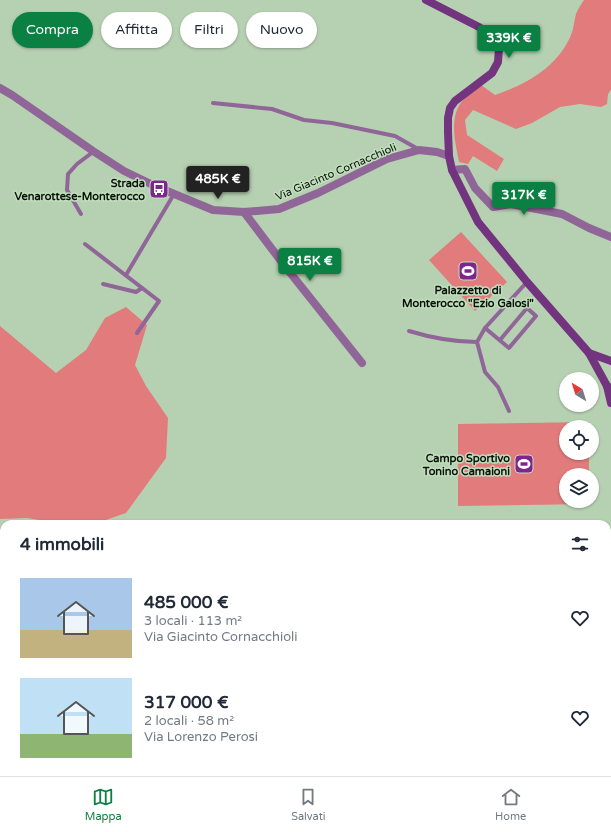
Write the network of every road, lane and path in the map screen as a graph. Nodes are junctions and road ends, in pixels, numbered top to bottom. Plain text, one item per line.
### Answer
1 (426, 0) edge
2 (0, 88) edge
3 (213, 103) dead end
4 (419, 150) junction
5 (94, 151) junction
6 (449, 152) junction
7 (452, 170) junction
8 (174, 194) junction
9 (244, 212) junction
10 (81, 214) dead end
11 (611, 237) edge
12 (85, 244) dead end
13 (126, 275) junction
14 (527, 282) junction
15 (103, 284) dead end
16 (142, 288) junction
17 (485, 328) junction
18 (408, 331) dead end
19 (137, 333) dead end
20 (500, 340) junction
21 (477, 342) junction
22 (589, 353) junction
23 (611, 361) edge
24 (362, 363) dead end
25 (609, 387) edge
26 (611, 403) edge
27 (509, 412) dead end

1 - 6 main road
2 - 5 street, Via Giacinto Cornacchioli
3 - 4 lane
4 - 6 street, Via Giacinto Cornacchioli
4 - 9 street, Via Giacinto Cornacchioli
5 - 8 street, Via Giacinto Cornacchioli
5 - 10 lane
6 - 7 main road
7 - 11 street
7 - 14 main road
8 - 9 street, Via Giacinto Cornacchioli
8 - 13 lane
9 - 24 street
12 - 13 lane
13 - 16 lane
14 - 17 lane
14 - 22 main road
15 - 16 lane
16 - 19 lane
17 - 20 lane
17 - 21 lane
18 - 21 lane
20 - 20 lane
21 - 27 lane
22 - 23 main road
22 - 25 main road
25 - 26 main road

